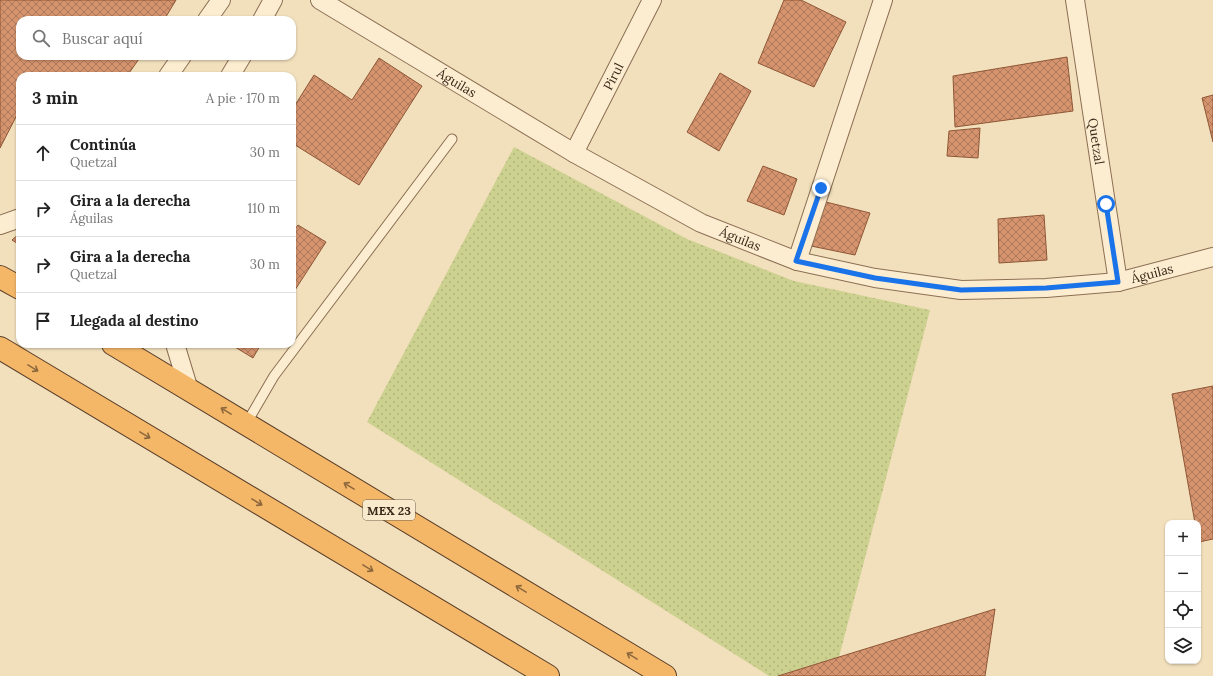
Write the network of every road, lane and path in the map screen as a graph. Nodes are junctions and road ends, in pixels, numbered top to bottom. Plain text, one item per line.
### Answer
1 (221, 0) edge
2 (273, 0) edge
3 (320, 0) edge
4 (652, 0) edge
5 (884, 0) edge
6 (1075, 0) edge
7 (210, 16) edge
8 (264, 16) edge
9 (179, 60) edge
10 (240, 60) edge
11 (171, 72) edge
12 (232, 72) edge
13 (452, 139) dead end
14 (574, 153) junction
15 (16, 219) edge
16 (0, 225) edge
17 (1213, 257) edge
18 (796, 261) junction
19 (0, 276) edge
20 (1118, 282) junction
21 (16, 286) edge
22 (296, 347) edge
23 (0, 348) edge
24 (120, 348) edge
25 (176, 348) edge
26 (295, 348) edge
27 (189, 390) junction
28 (246, 424) junction
29 (548, 676) edge
30 (665, 676) edge

1 - 7 street
2 - 8 street
3 - 14 street, Águilas
4 - 14 street, Pirul
5 - 18 street
6 - 20 street, Quetzal
9 - 11 street
10 - 12 street
13 - 22 lane
14 - 18 street, Águilas
15 - 16 street
17 - 20 street, Águilas
18 - 20 street, Águilas
19 - 21 highway
23 -> 29 highway
24 - 27 highway, MEX 23
25 - 27 street
26 - 28 lane
28 -> 27 highway, MEX 23
30 -> 28 highway, MEX 23

